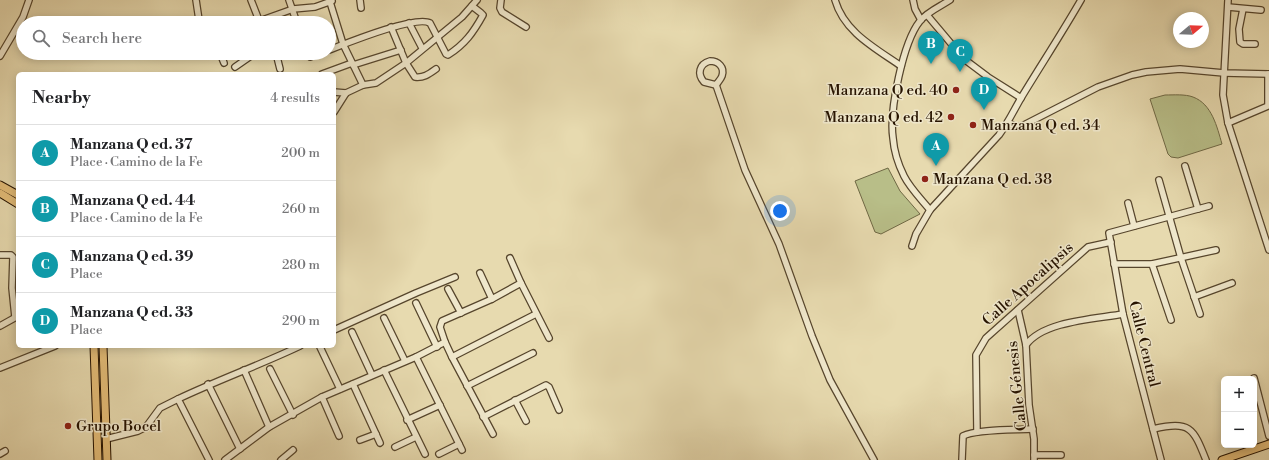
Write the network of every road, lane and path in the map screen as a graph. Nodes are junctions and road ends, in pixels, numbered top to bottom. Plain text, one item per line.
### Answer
1 (29, 0) edge
2 (196, 0) edge
3 (251, 0) edge
4 (289, 0) edge
5 (360, 0) edge
6 (477, 0) edge
7 (502, 0) edge
8 (836, 0) edge
9 (913, 0) edge
10 (950, 0) edge
11 (1082, 0) edge
12 (1228, 0) edge
13 (330, 1) edge
14 (472, 6) junction
15 (1228, 7) junction
16 (362, 8) dead end
17 (293, 9) junction
18 (1243, 9) junction
19 (1261, 10) dead end
20 (927, 15) junction
21 (23, 16) edge
22 (198, 16) edge
23 (256, 16) edge
24 (274, 16) edge
25 (295, 16) edge
26 (335, 16) edge
27 (921, 20) junction
28 (336, 21) edge
29 (409, 23) junction
30 (391, 27) junction
31 (526, 27) dead end
32 (16, 29) edge
33 (437, 38) junction
34 (343, 44) junction
35 (1255, 44) dead end
36 (336, 47) edge
37 (422, 48) junction
38 (401, 50) junction
39 (0, 56) edge
40 (223, 60) edge
41 (246, 60) edge
42 (278, 60) edge
43 (224, 63) dead end
44 (406, 63) junction
45 (353, 64) junction
46 (901, 66) junction
47 (235, 67) dead end
48 (280, 69) dead end
49 (436, 69) dead end
50 (328, 72) edge
51 (1224, 73) junction
52 (1268, 74) edge
53 (363, 85) junction
54 (716, 85) junction
55 (336, 92) edge
56 (346, 93) junction
57 (1021, 98) junction
58 (336, 109) edge
59 (1008, 122) junction
60 (1228, 124) junction
61 (1185, 166) dead end
62 (1159, 180) dead end
63 (0, 185) edge
64 (0, 193) edge
65 (16, 194) edge
66 (16, 203) edge
67 (1128, 203) dead end
68 (1209, 206) dead end
69 (1198, 209) junction
70 (930, 210) junction
71 (1170, 217) junction
72 (1134, 226) junction
73 (1111, 242) junction
74 (912, 246) dead end
75 (1216, 250) dead end
76 (1269, 250) edge
77 (0, 255) edge
78 (510, 258) dead end
79 (1181, 258) junction
80 (1114, 264) junction
81 (1152, 264) junction
82 (480, 274) dead end
83 (455, 277) dead end
84 (1232, 282) dead end
85 (521, 283) junction
86 (448, 289) dead end
87 (1194, 297) junction
88 (492, 299) junction
89 (416, 303) dead end
90 (1018, 310) junction
91 (461, 314) junction
92 (536, 314) junction
93 (1123, 314) junction
94 (1200, 314) dead end
95 (16, 317) edge
96 (384, 318) dead end
97 (1171, 320) dead end
98 (0, 326) edge
99 (336, 329) edge
100 (352, 332) dead end
101 (549, 338) dead end
102 (445, 342) junction
103 (1026, 345) junction
104 (437, 346) junction
105 (49, 348) edge
106 (94, 348) edge
107 (103, 348) edge
108 (295, 348) edge
109 (320, 348) edge
110 (533, 353) dead end
111 (416, 357) junction
112 (452, 357) junction
113 (405, 361) junction
114 (0, 368) edge
115 (270, 369) dead end
116 (244, 370) junction
117 (384, 370) junction
118 (372, 375) junction
119 (208, 384) junction
120 (353, 384) junction
121 (467, 386) junction
122 (340, 389) junction
123 (1257, 390) edge
124 (322, 397) junction
125 (96, 398) junction
126 (105, 398) junction
127 (178, 399) junction
128 (515, 400) junction
129 (440, 405) junction
130 (559, 410) dead end
131 (292, 414) junction
132 (483, 417) junction
133 (407, 420) junction
134 (526, 421) dead end
135 (269, 427) junction
136 (1033, 429) junction
137 (1153, 429) junction
138 (977, 432) junction
139 (376, 434) junction
140 (493, 434) dead end
141 (339, 436) dead end
142 (1269, 436) edge
143 (416, 437) junction
144 (106, 439) junction
145 (360, 440) dead end
146 (380, 443) dead end
147 (1269, 444) edge
148 (395, 447) dead end
149 (240, 449) junction
150 (293, 450) dead end
151 (425, 454) dead end
152 (439, 454) dead end
153 (1061, 455) dead end
154 (1034, 457) edge
155 (98, 460) edge
156 (107, 460) edge
157 (209, 460) edge
158 (225, 460) edge
159 (281, 460) edge
160 (874, 460) edge
161 (962, 460) edge
162 (1161, 460) edge
163 (1206, 460) edge
164 (1222, 460) edge

1 - 21 street
2 - 22 street
3 - 23 street
4 - 17 street
5 - 16 street
6 - 14 street
7 - 31 street
8 - 46 street
9 - 27 street
10 - 20 street
11 - 57 street
12 - 15 street
13 - 17 street
13 - 26 street
14 - 33 street
14 - 33 street
15 - 18 street
15 - 51 street
17 - 24 street
17 - 25 street
18 - 19 street
18 - 35 street
20 - 27 street
20 - 57 street
27 - 46 street
28 - 34 street
29 - 30 street
29 - 33 street
29 - 37 street
30 - 34 street
30 - 38 street
32 - 39 street
33 - 37 street
34 - 36 street
34 - 45 street
37 - 44 street
38 - 44 street
38 - 45 street
40 - 43 street
41 - 47 street
42 - 48 street
44 - 49 street
44 - 53 street
45 - 50 street
45 - 53 street
46 - 70 street
51 - 52 street
51 - 59 street
51 - 60 street
52 - 60 street
53 - 56 street
54 - 54 street
54 - 160 street
55 - 56 street
56 - 58 street
57 - 59 street
59 - 70 street
60 - 76 street
61 - 69 street
62 - 71 street
63 - 65 main road
64 - 66 main road
67 - 72 street
68 - 69 street
69 - 71 street
70 - 74 street
71 - 72 street
71 - 79 street
72 - 73 street, Calle Central
73 - 80 street, Calle Central
73 - 90 street, Calle Apocalipsis
75 - 79 street
77 - 95 street
78 - 85 street
79 - 81 street
79 - 87 street
80 - 81 street
80 - 93 street, Calle Central
81 - 97 street
82 - 88 street
83 - 99 street
84 - 87 street
85 - 88 street
85 - 92 street
86 - 91 street
87 - 94 street
88 - 91 street
89 - 104 street
90 - 103 street, Calle Génesis
90 - 138 street, Calle Apocalipsis
91 - 102 street
92 - 101 street
92 - 112 street
93 - 103 street
93 - 137 street, Calle Central
95 - 98 street
96 - 113 street
100 - 118 street
102 - 104 street
102 - 112 street
103 - 136 street, Calle Génesis
104 - 111 street
105 - 114 street
106 - 125 main road
107 - 126 main road
108 - 116 street
109 - 122 street
110 - 121 street
111 - 113 street
111 - 129 street
112 - 121 street
113 - 117 street
115 - 131 street
116 - 119 street
116 - 135 street
117 - 118 street
117 - 133 street
118 - 120 street
119 - 127 street
119 - 149 street
120 - 122 street
120 - 139 street
121 - 132 street
122 - 124 street
123 - 142 street
124 - 131 street
124 - 141 street
125 - 126 main road
125 - 155 main road
126 - 144 main road
127 - 144 street
127 - 157 street
128 - 130 street
128 - 132 street
128 - 134 street
129 - 133 street
129 - 152 street
131 - 135 street
132 - 140 street
133 - 143 street
135 - 149 street
136 - 138 street
136 - 154 street, Calle Génesis
137 - 162 street, Calle Central
137 - 163 street
138 - 161 street
139 - 145 street
139 - 146 street
143 - 148 street
143 - 151 street
144 - 156 main road
147 - 164 main road
149 - 158 street
150 - 159 street
153 - 154 street

